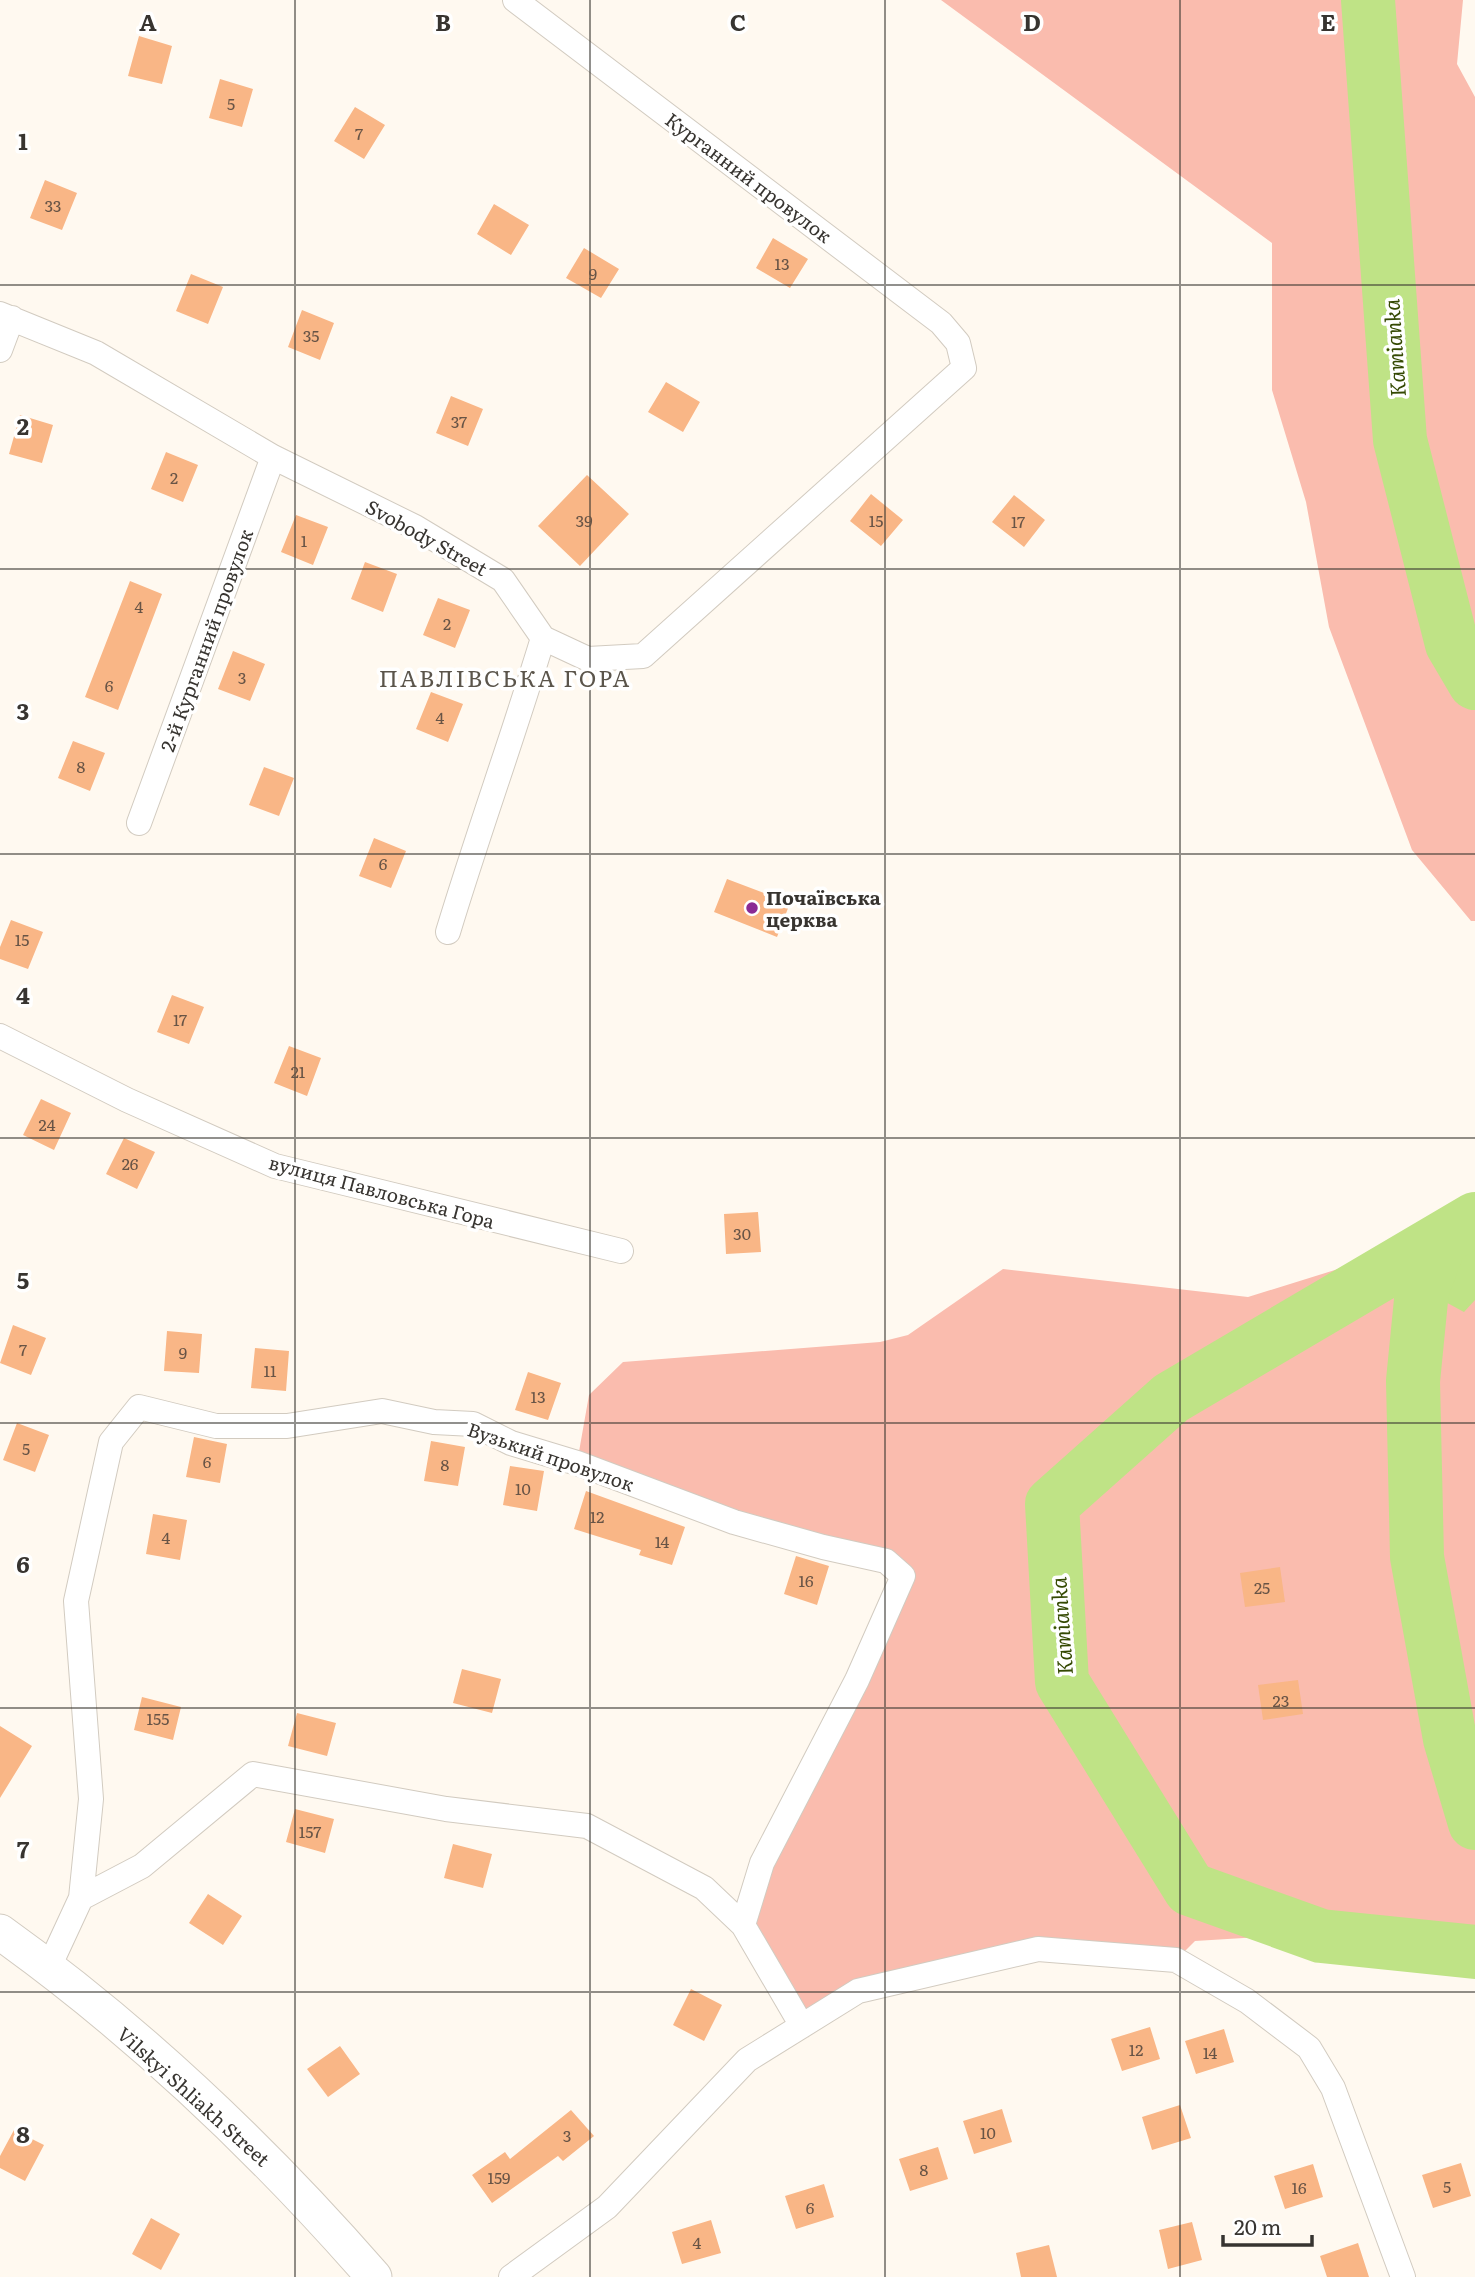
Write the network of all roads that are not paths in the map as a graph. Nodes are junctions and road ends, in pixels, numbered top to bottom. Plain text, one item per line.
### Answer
1 (515, 0) edge
2 (6, 316) edge
3 (0, 350) edge
4 (273, 457) junction
5 (543, 638) junction
6 (139, 823) dead end
7 (448, 932) dead end
8 (0, 1036) edge
9 (621, 1251) dead end
10 (81, 1898) junction
11 (743, 1926) junction
12 (0, 1932) edge
13 (49, 1967) junction
14 (802, 2026) junction
15 (374, 2277) edge
16 (511, 2277) edge
17 (1403, 2277) edge

1 - 5 street, Курганний провулок
2 - 3 street
2 - 4 street, Svobody Street
4 - 5 street, Svobody Street
4 - 6 street, 2-й Курганний провулок
5 - 7 street
8 - 9 street, вулиця Павловська Гора
10 - 11 street
10 - 11 street, Вузький провулок
10 - 13 street, Вузький провулок
11 - 14 street
12 - 13 street, Vilskyi Shliakh Street
13 - 15 street, Vilskyi Shliakh Street
14 - 16 street
14 - 17 street

